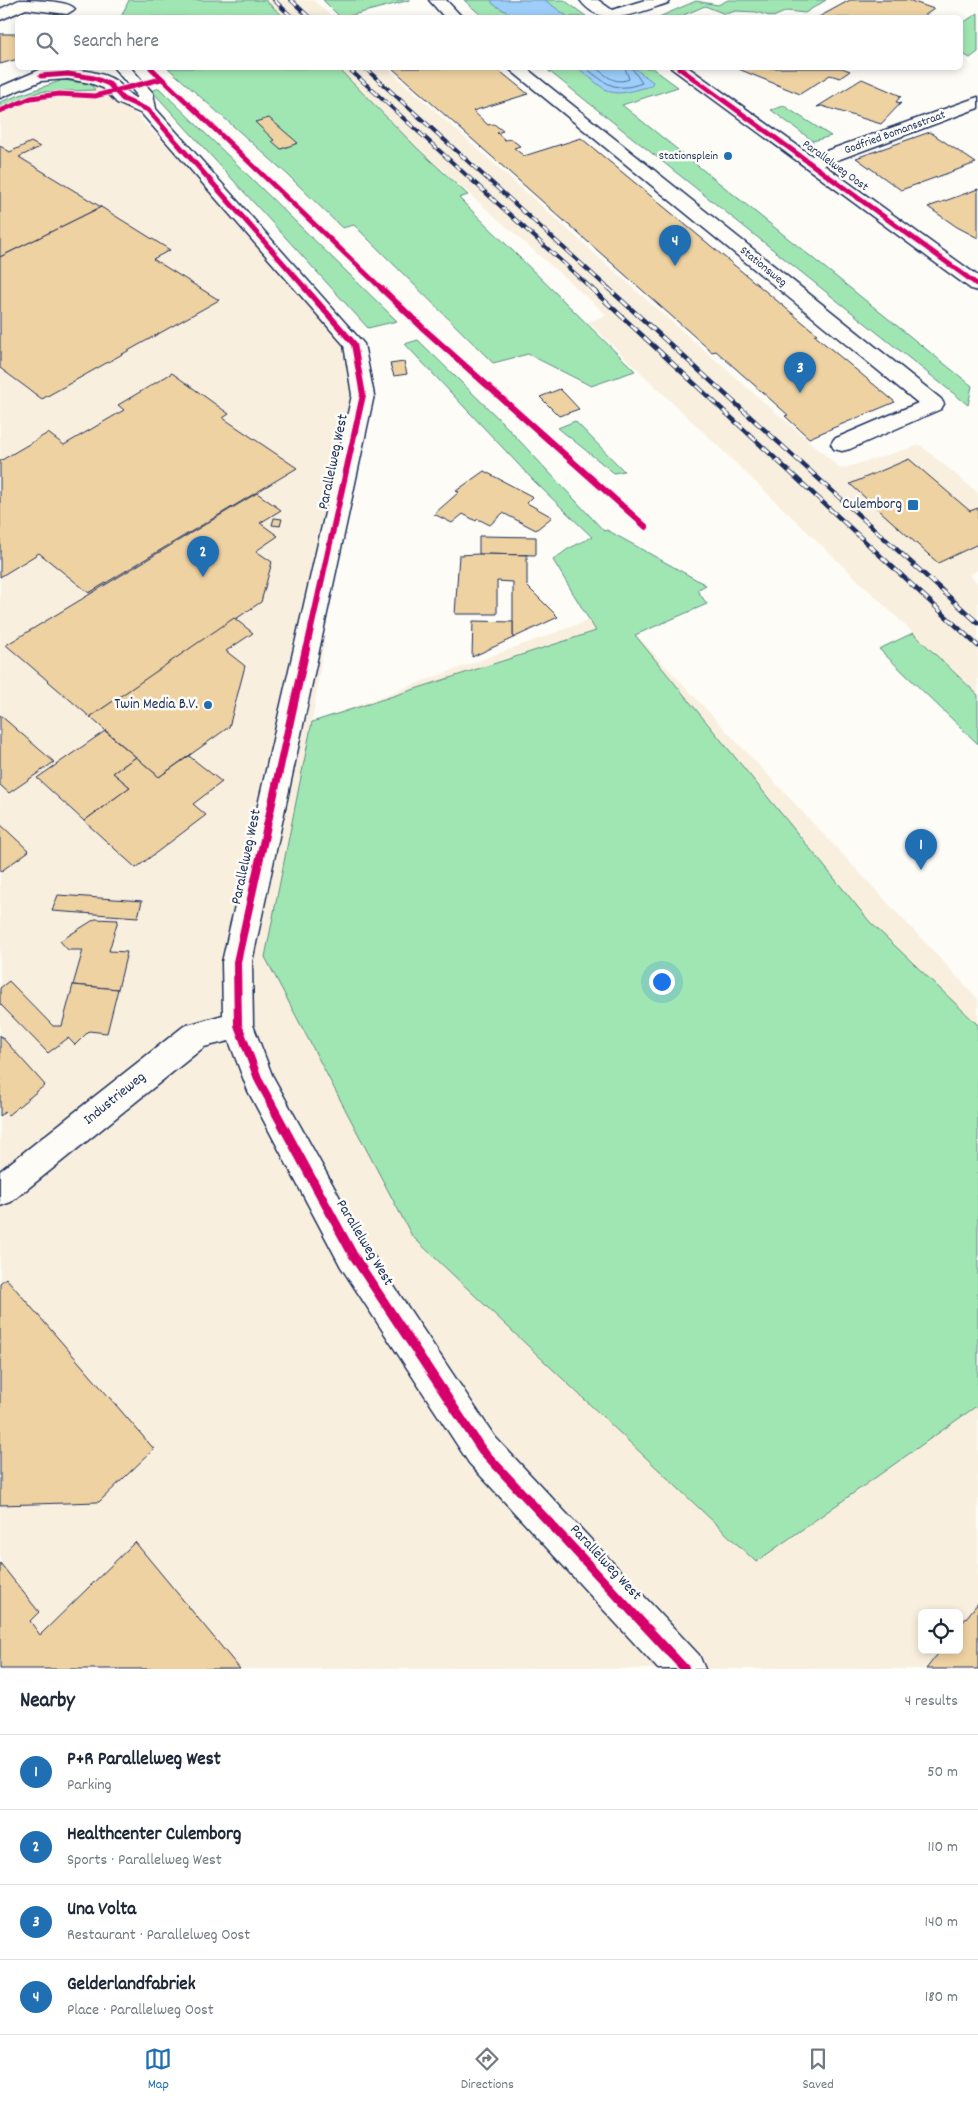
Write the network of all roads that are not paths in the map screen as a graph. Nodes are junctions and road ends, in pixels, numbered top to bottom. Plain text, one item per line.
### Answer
1 (436, 0) edge
2 (588, 0) edge
3 (662, 0) edge
4 (26, 2) edge
5 (70, 6) edge
6 (452, 15) edge
7 (608, 15) edge
8 (617, 15) edge
9 (0, 16) edge
10 (52, 70) edge
11 (124, 70) edge
12 (518, 70) edge
13 (682, 70) edge
14 (40, 76) junction
15 (0, 93) edge
16 (978, 102) edge
17 (148, 110) junction
18 (811, 163) junction
19 (978, 285) edge
20 (842, 444) dead end
21 (238, 1025) junction
22 (0, 1191) edge
23 (685, 1669) edge

1 - 6 street
2 - 7 street
3 - 8 street
4 - 5 street
4 - 9 street
10 - 14 street
11 - 17 street, Parallelweg West
12 - 20 street, Stationsweg
13 - 18 street, Parallelweg Oost
14 - 15 street
14 - 17 street, Parallelweg West
16 - 18 street, Godfried Bomansstraat
17 - 21 street, Parallelweg West
18 - 19 street, Parallelweg Oost
21 - 22 street, Industrieweg
21 - 23 street, Parallelweg West

